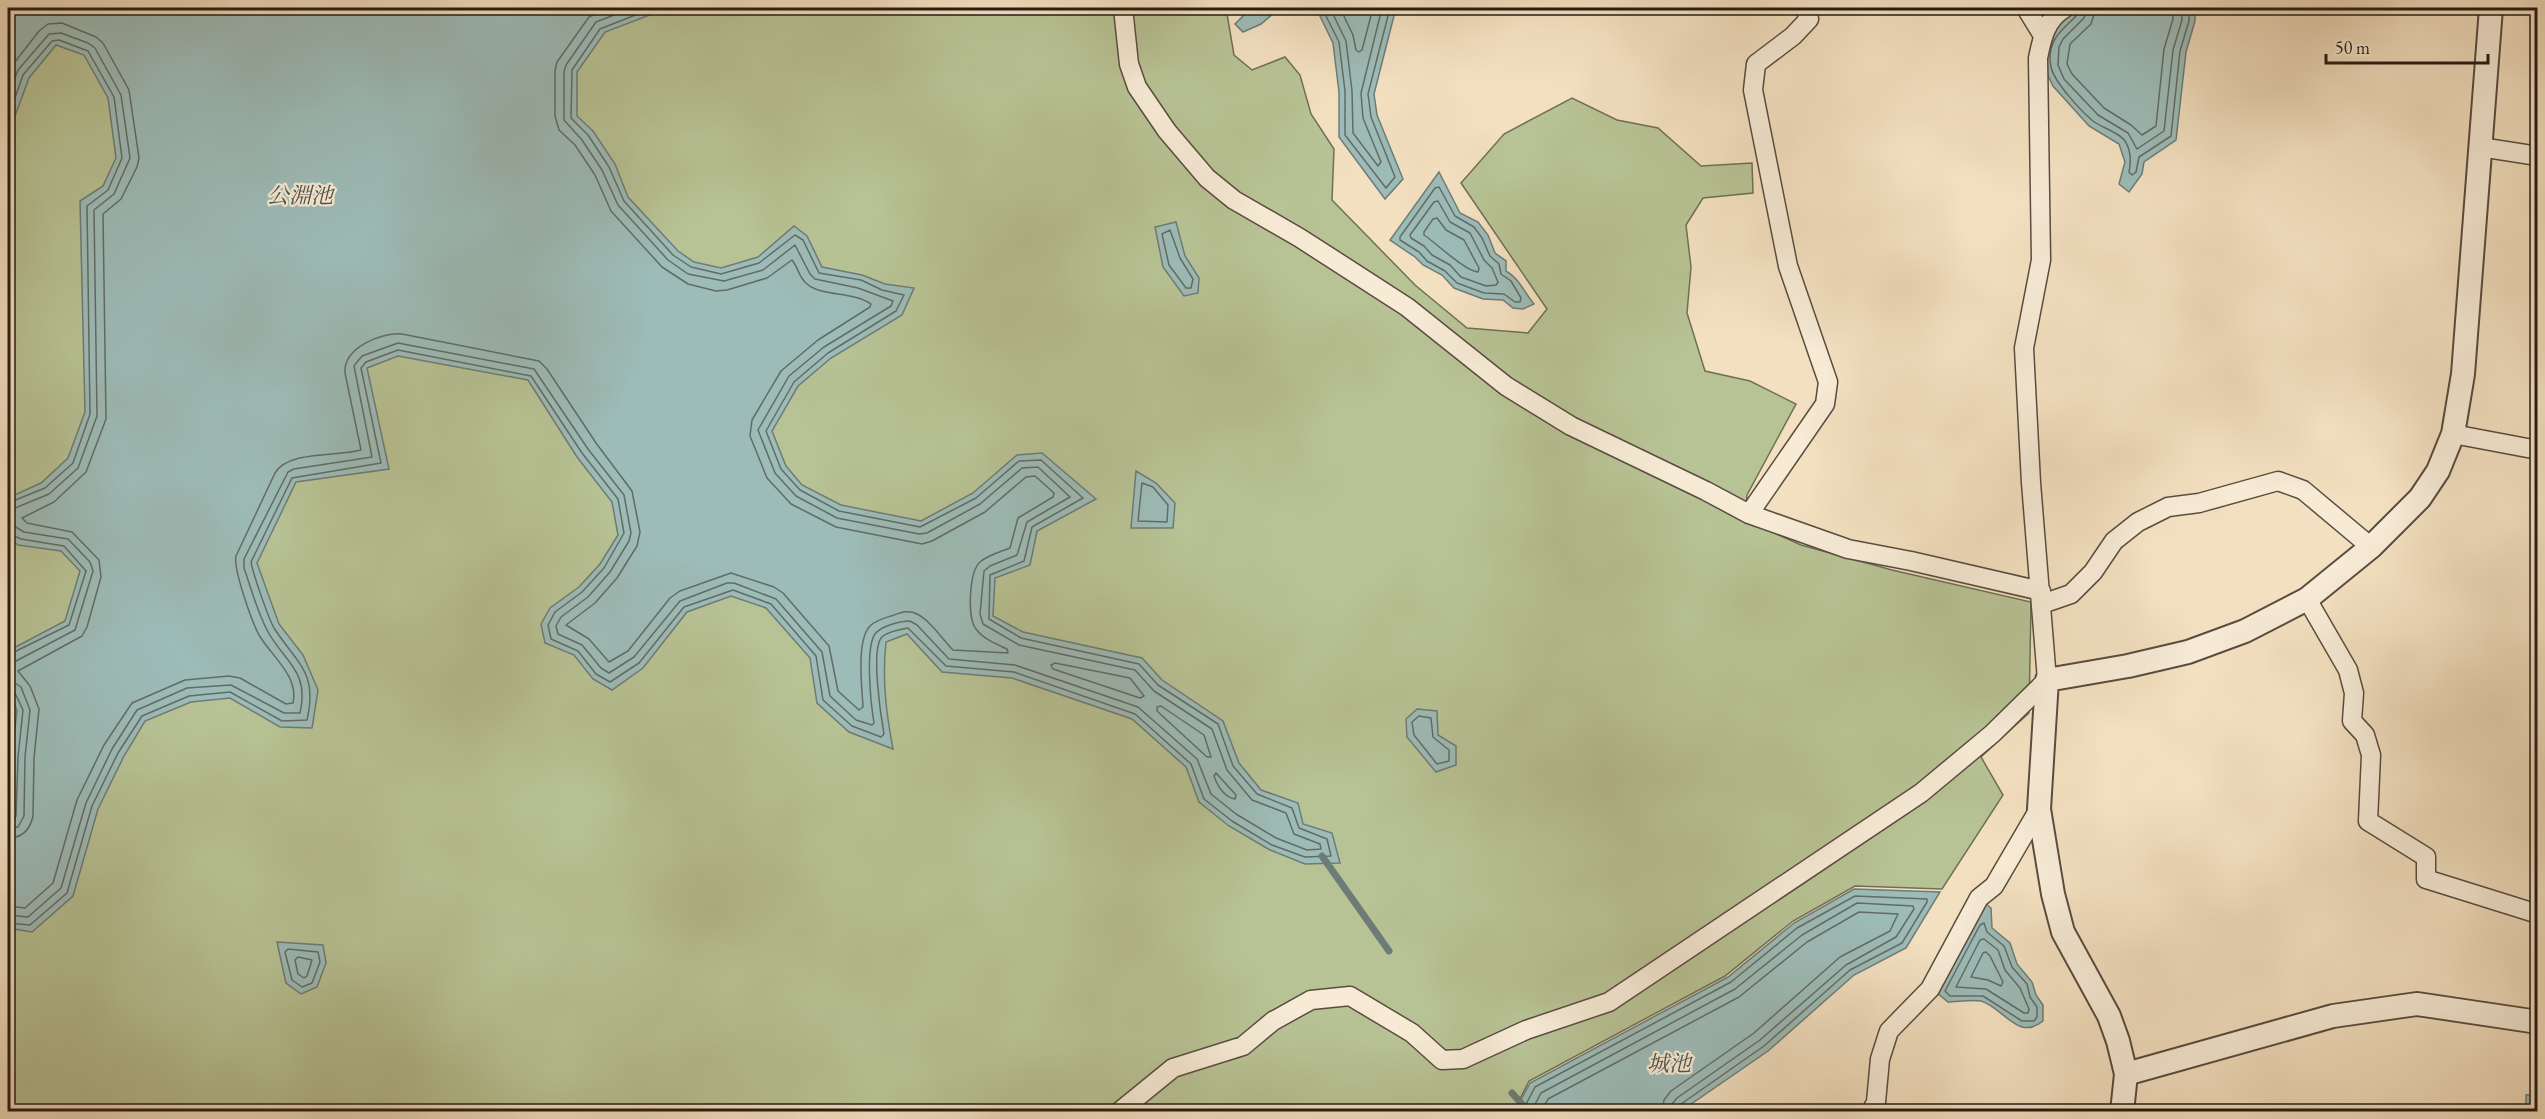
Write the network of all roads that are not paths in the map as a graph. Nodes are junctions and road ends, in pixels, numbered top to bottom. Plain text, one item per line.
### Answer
1 (1123, 8) edge
2 (1805, 8) edge
3 (2026, 8) edge
4 (2065, 8) edge
5 (2491, 8) edge
6 (2042, 34) junction
7 (2480, 147) junction
8 (2538, 156) edge
9 (2453, 434) junction
10 (2538, 450) edge
11 (1749, 514) junction
12 (2371, 547) junction
13 (2042, 597) junction
14 (2307, 599) junction
15 (2047, 680) junction
16 (2039, 809) junction
17 (2538, 914) edge
18 (2538, 1022) edge
19 (2126, 1074) junction
20 (1119, 1112) edge
21 (1871, 1112) edge
22 (2122, 1112) edge

1 - 11 street
2 - 11 street
3 - 6 street
4 - 6 street
5 - 7 street
6 - 13 street
7 - 8 street
7 - 9 street
9 - 10 street
9 - 12 street
11 - 13 street
12 - 13 street
12 - 14 street
13 - 15 street
14 - 15 street
14 - 17 street
15 - 16 street
15 - 20 street
16 - 19 street
16 - 21 street
18 - 19 street
19 - 22 street

